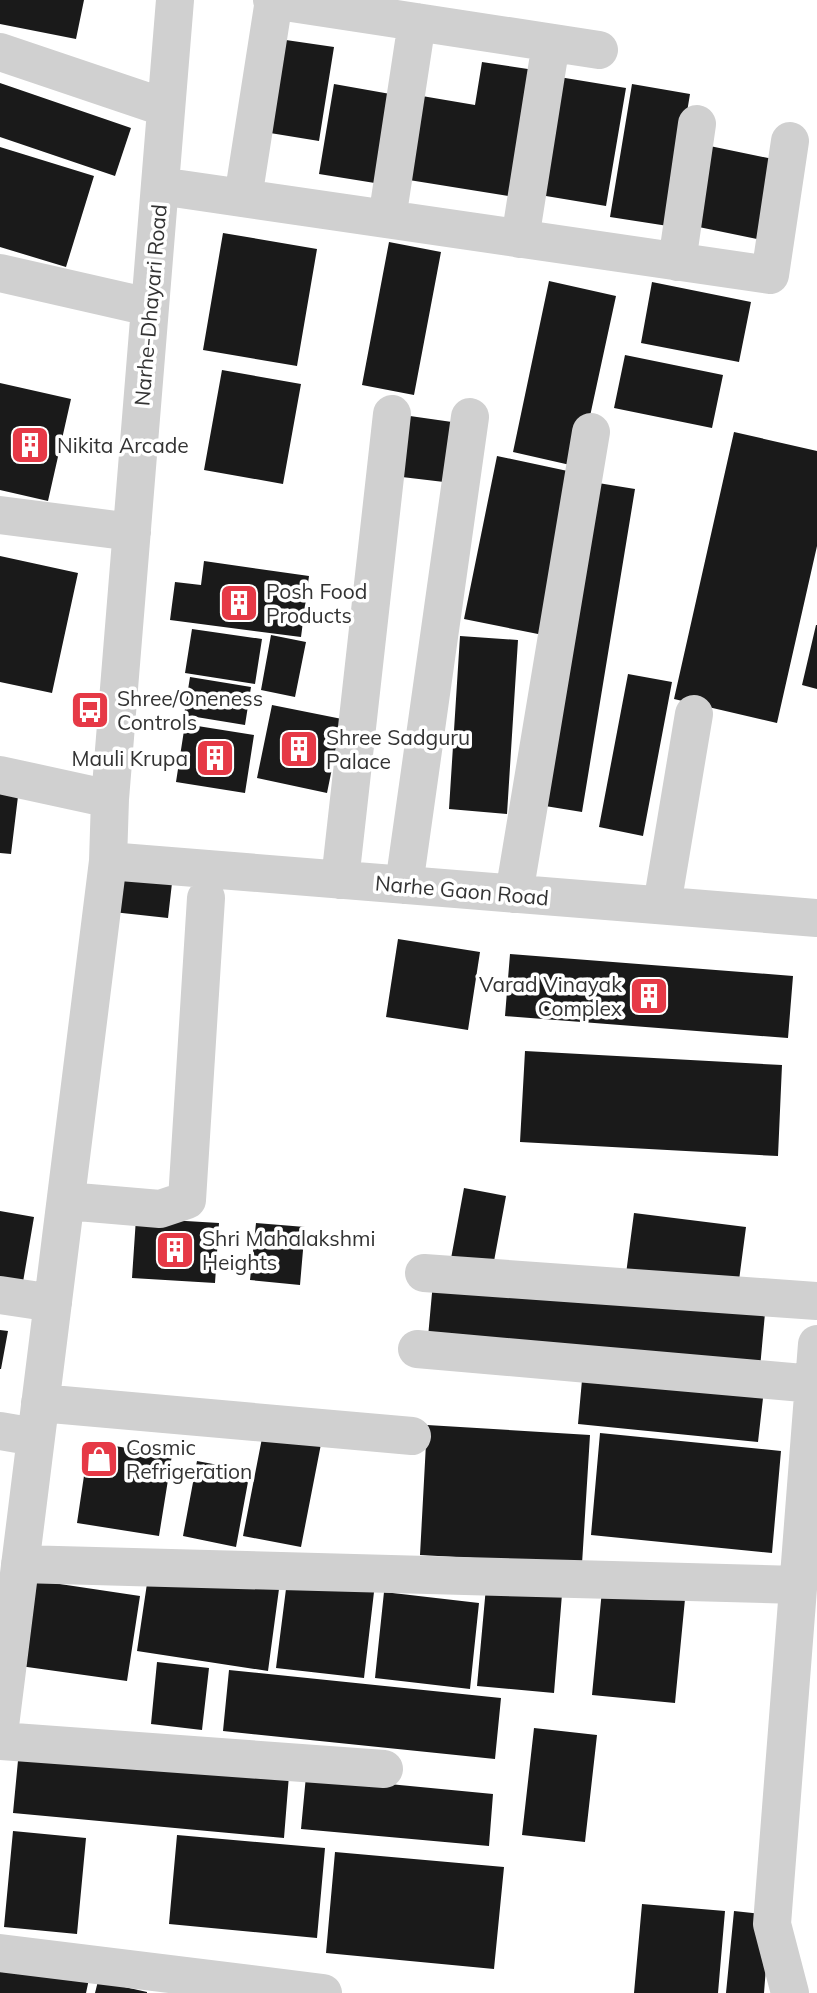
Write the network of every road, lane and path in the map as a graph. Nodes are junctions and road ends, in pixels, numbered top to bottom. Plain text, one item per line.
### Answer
1 (175, 0) edge
2 (273, 0) edge
3 (417, 22) junction
4 (551, 43) junction
5 (600, 50) dead end
6 (0, 52) edge
7 (166, 108) junction
8 (697, 124) dead end
9 (790, 141) dead end
10 (160, 186) junction
11 (243, 198) junction
12 (387, 219) junction
13 (520, 239) junction
14 (677, 262) junction
15 (0, 273) edge
16 (149, 307) junction
17 (392, 414) dead end
18 (470, 417) dead end
19 (592, 432) dead end
20 (0, 514) edge
21 (132, 532) junction
22 (694, 714) dead end
23 (0, 775) edge
24 (110, 799) junction
25 (108, 861) junction
26 (340, 880) junction
27 (404, 885) junction
28 (514, 894) junction
29 (206, 898) dead end
30 (662, 905) junction
31 (817, 918) edge
32 (65, 1201) junction
33 (424, 1273) dead end
34 (0, 1295) edge
35 (817, 1301) edge
36 (53, 1303) junction
37 (817, 1345) edge
38 (417, 1349) dead end
39 (814, 1384) junction
40 (25, 1424) edge
41 (412, 1436) dead end
42 (14, 1547) edge
43 (798, 1585) junction
44 (5, 1650) edge
45 (0, 1726) edge
46 (0, 1741) edge
47 (384, 1769) dead end
48 (0, 1953) edge
49 (323, 1993) edge
50 (790, 1993) edge

1 - 7 street, Narhe-Dhayari Road
2 - 3 street
2 - 11 street
3 - 4 street
3 - 12 street
4 - 5 street
4 - 13 street
6 - 7 street
7 - 10 street, Narhe-Dhayari Road
8 - 14 street
9 - 14 street
10 - 11 street
10 - 16 street, Narhe-Dhayari Road
11 - 12 street
12 - 13 street
13 - 14 street
15 - 16 street
16 - 21 street, Narhe-Dhayari Road
17 - 26 street
18 - 27 street
19 - 28 street
20 - 21 street
21 - 24 street, Narhe-Dhayari Road
22 - 30 street
23 - 24 street
24 - 25 street, Narhe-Dhayari Road
25 - 26 street, Narhe Gaon Road
25 - 32 street, Narhe-Dhayari Road
26 - 27 street, Narhe Gaon Road
27 - 28 street, Narhe Gaon Road
28 - 30 street, Narhe Gaon Road
29 - 32 street
30 - 31 street, Narhe Gaon Road
32 - 36 street, Narhe-Dhayari Road
33 - 35 street
34 - 36 street
36 - 40 street, Narhe-Dhayari Road
37 - 39 street
38 - 39 street
39 - 43 street
40 - 41 street
40 - 42 street, Narhe-Dhayari Road
42 - 43 street
42 - 44 street, Narhe-Dhayari Road
43 - 50 street
44 - 45 street, Narhe-Dhayari Road
46 - 47 street
48 - 49 street

